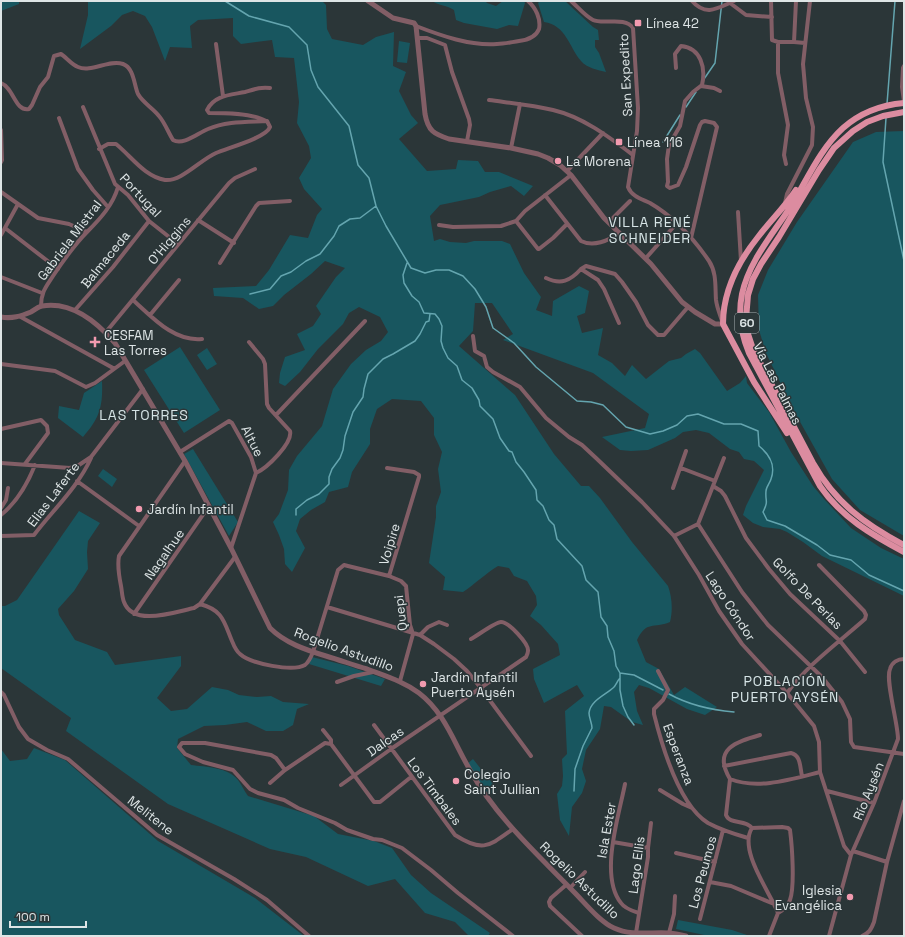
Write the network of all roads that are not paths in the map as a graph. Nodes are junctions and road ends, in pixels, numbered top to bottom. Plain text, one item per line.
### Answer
1 (368, 1) edge
2 (528, 1) edge
3 (571, 1) edge
4 (692, 1) edge
5 (771, 1) edge
6 (796, 1) edge
7 (810, 1) edge
8 (732, 2) edge
9 (772, 17) junction
10 (416, 26) junction
11 (418, 38) junction
12 (778, 42) junction
13 (794, 42) junction
14 (805, 43) junction
15 (216, 44) dead end
16 (904, 66) edge
17 (676, 68) dead end
18 (1, 83) edge
19 (701, 86) junction
20 (270, 88) dead end
21 (720, 91) dead end
22 (222, 96) junction
23 (489, 100) dead end
24 (904, 102) edge
25 (520, 104) junction
26 (83, 107) dead end
27 (904, 112) edge
28 (59, 118) dead end
29 (267, 121) junction
30 (1, 130) edge
31 (603, 133) junction
32 (467, 141) junction
33 (511, 148) junction
34 (99, 149) junction
35 (633, 155) junction
36 (1, 162) edge
37 (786, 164) dead end
38 (255, 169) dead end
39 (810, 172) junction
40 (569, 173) junction
41 (118, 187) junction
42 (1, 192) edge
43 (545, 195) junction
44 (290, 201) dead end
45 (630, 201) dead end
46 (18, 204) junction
47 (108, 207) junction
48 (784, 208) junction
49 (738, 212) dead end
50 (198, 220) junction
51 (149, 221) junction
52 (516, 221) junction
53 (609, 222) junction
54 (567, 224) junction
55 (677, 224) junction
56 (439, 225) dead end
57 (5, 228) junction
58 (87, 232) junction
59 (618, 233) junction
60 (1, 235) edge
61 (691, 238) junction
62 (234, 243) junction
63 (178, 244) junction
64 (646, 258) junction
65 (220, 263) dead end
66 (741, 263) junction
67 (58, 269) junction
68 (581, 269) junction
69 (1, 277) edge
70 (546, 278) dead end
71 (179, 280) dead end
72 (42, 293) junction
73 (133, 300) junction
74 (41, 306) junction
75 (688, 307) junction
76 (75, 310) junction
77 (150, 315) junction
78 (19, 316) junction
79 (1, 317) edge
80 (365, 321) dead end
81 (619, 323) dead end
82 (723, 324) junction
83 (106, 332) junction
84 (473, 336) dead end
85 (202, 339) dead end
86 (249, 342) dead end
87 (125, 361) junction
88 (1, 364) edge
89 (113, 368) junction
90 (143, 389) junction
91 (276, 415) junction
92 (1, 429) edge
93 (686, 451) dead end
94 (180, 452) junction
95 (91, 457) junction
96 (804, 457) junction
97 (724, 458) dead end
98 (185, 461) junction
99 (1, 463) edge
100 (25, 464) junction
101 (35, 465) junction
102 (386, 468) dead end
103 (681, 468) junction
104 (256, 473) junction
105 (77, 481) junction
106 (716, 481) junction
107 (713, 486) junction
108 (8, 488) dead end
109 (673, 488) dead end
110 (209, 506) junction
111 (1, 508) edge
112 (1, 515) edge
113 (698, 524) junction
114 (139, 526) junction
115 (1, 536) edge
116 (674, 536) junction
117 (904, 545) edge
118 (231, 548) junction
119 (904, 552) edge
120 (235, 558) junction
121 (819, 565) dead end
122 (389, 576) junction
123 (200, 604) junction
124 (327, 607) junction
125 (134, 614) junction
126 (447, 625) dead end
127 (413, 634) junction
128 (420, 635) junction
129 (471, 639) dead end
130 (840, 641) junction
131 (313, 652) junction
132 (904, 659) edge
133 (810, 665) junction
134 (658, 671) dead end
135 (374, 672) junction
136 (865, 672) dead end
137 (400, 681) junction
138 (337, 682) dead end
139 (480, 687) junction
140 (1, 692) edge
141 (787, 693) junction
142 (441, 716) junction
143 (374, 725) dead end
144 (323, 730) dead end
145 (760, 735) dead end
146 (331, 744) junction
147 (391, 749) junction
148 (894, 752) junction
149 (904, 754) edge
150 (531, 756) dead end
151 (724, 766) junction
152 (285, 770) junction
153 (820, 772) junction
154 (354, 776) junction
155 (802, 776) junction
156 (412, 777) junction
157 (730, 779) junction
158 (270, 783) dead end
159 (624, 784) dead end
160 (341, 785) dead end
161 (660, 790) dead end
162 (827, 791) junction
163 (904, 801) edge
164 (874, 802) junction
165 (692, 808) junction
166 (651, 822) dead end
167 (752, 828) junction
168 (513, 829) junction
169 (723, 830) junction
170 (748, 838) junction
171 (613, 842) junction
172 (648, 848) junction
173 (676, 853) dead end
174 (852, 853) junction
175 (715, 862) junction
176 (887, 862) junction
177 (585, 872) dead end
178 (710, 882) junction
179 (568, 886) junction
180 (675, 896) dead end
181 (775, 906) junction
182 (778, 913) junction
183 (639, 914) junction
184 (700, 919) dead end
185 (507, 931) junction
186 (636, 933) junction
187 (669, 933) junction
188 (658, 934) edge
189 (309, 936) edge
190 (504, 936) edge
191 (513, 936) edge
192 (582, 936) edge
193 (686, 936) edge
194 (769, 936) edge
195 (829, 936) edge
196 (862, 936) edge

1 - 10 street
2 - 10 street
3 - 35 street, San Expedito
4 - 8 street
5 - 9 street
6 - 13 street
7 - 14 street
8 - 9 street
9 - 12 street
10 - 11 street
11 - 32 street
11 - 32 street
12 - 13 street
12 - 37 street
13 - 14 street
14 - 48 street
15 - 22 street
16 - 24 street
17 - 19 street
18 - 29 street
19 - 21 street
19 - 61 street
20 - 22 street
22 - 29 street
23 - 25 street
24 - 39 highway, Vía Las Palmas / 60
25 - 31 street
25 - 33 street
26 - 34 street, Portugal
27 - 117 highway, Vía Las Palmas / 60
28 - 47 street
29 - 34 street
30 - 36 street
31 - 35 street
31 - 40 street
32 - 33 street
33 - 40 street
34 - 41 street, Portugal
35 - 55 street, San Expedito
38 - 50 street, O'Higgins
39 - 48 highway
39 - 96 highway, Vía Las Palmas / 60
40 - 43 street
40 - 53 street
41 - 47 street, Gabriela Mistral
41 - 51 street, Portugal
42 - 46 street
43 - 52 street
43 - 54 street
44 - 62 street
45 - 53 street
46 - 57 street
46 - 58 street
47 - 58 street, Gabriela Mistral
48 - 66 highway
49 - 66 street
50 - 62 street
50 - 63 street, O'Higgins
51 - 63 street, Portugal
51 - 76 street, Balmaceda
52 - 54 street
52 - 56 street
53 - 59 street
54 - 59 street
55 - 61 street
55 - 64 street
57 - 60 street
57 - 67 street
58 - 67 street, Gabriela Mistral
59 - 64 street
61 - 82 street
62 - 65 street
63 - 73 street, O'Higgins
64 - 75 street
66 - 82 highway
67 - 72 street, Gabriela Mistral
68 - 70 street
68 - 75 street
68 - 81 street
69 - 72 street
71 - 77 street
72 - 74 street, Gabriela Mistral
73 - 77 street
73 - 83 street, O'Higgins
74 - 76 street, Rogelio Astudillo
74 - 78 street, Rogelio Astudillo
75 - 82 street
76 - 83 street, Rogelio Astudillo
77 - 85 street
78 - 79 street
78 - 89 street
80 - 91 street
82 - 96 highway
83 - 87 street, Rogelio Astudillo
84 - 116 street, Lago Cóndor
86 - 91 street
87 - 89 street
87 - 90 street, Rogelio Astudillo
88 - 89 street
90 - 94 street, Rogelio Astudillo
90 - 95 street
91 - 104 street
92 - 100 street
93 - 103 street
94 - 98 street, Rogelio Astudillo
94 - 104 street, Altue
95 - 101 street
95 - 105 street, Elias Laferte
96 - 119 highway, Vía Las Palmas / 60
97 - 106 street
98 - 110 street, Rogelio Astudillo
98 - 114 street
99 - 100 street
100 - 101 street
101 - 112 street
102 - 122 street, Voipire
103 - 106 street
103 - 109 street
104 - 118 street
105 - 114 street
105 - 115 street, Elias Laferte
106 - 107 street
107 - 113 street
107 - 130 street, Golfo De Perlas
108 - 111 street
110 - 118 street, Rogelio Astudillo
110 - 125 street, Nagalhue
113 - 116 street
113 - 133 street
114 - 125 street
116 - 141 street, Lago Cóndor
118 - 120 street, Rogelio Astudillo
120 - 123 street
120 - 131 street, Rogelio Astudillo
121 - 130 street
122 - 124 street, Voipire
122 - 127 street, Quepi
123 - 125 street
123 - 131 street
124 - 127 street
124 - 131 street, Voipire
126 - 128 street
127 - 128 street
127 - 137 street, Quepi
128 - 139 street
129 - 139 street, Dalcas
130 - 133 street
130 - 136 street, Golfo De Perlas
131 - 135 street, Rogelio Astudillo
132 - 148 street, Río Aysén
133 - 141 street
133 - 148 street
134 - 165 street, Esperanza
135 - 137 street, Rogelio Astudillo
135 - 138 street
137 - 142 street, Rogelio Astudillo
139 - 142 street, Dalcas
139 - 150 street
140 - 189 street, Melitene
141 - 153 street, Lago Cóndor
142 - 147 street, Dalcas
142 - 168 street, Rogelio Astudillo
143 - 147 street, Los Timbales
144 - 146 street
145 - 151 street
146 - 152 street
146 - 154 street
147 - 154 street, Dalcas
147 - 156 street, Los Timbales
148 - 149 street
148 - 164 street, Río Aysén
151 - 155 street
151 - 157 street
152 - 158 street
152 - 185 street
153 - 155 street
153 - 162 street, Lago Cóndor
154 - 156 street
154 - 160 street, Dalcas
155 - 157 street
156 - 168 street, Los Timbales
157 - 167 street
159 - 171 street, Isla Ester
161 - 165 street
162 - 164 street
162 - 174 street, Lago Cóndor
163 - 176 street
164 - 174 street, Río Aysén
165 - 169 street, Esperanza
166 - 172 street, Lago Ellis
167 - 170 street
167 - 182 street
168 - 179 street, Rogelio Astudillo
169 - 170 street, Esperanza
169 - 175 street, Los Peumos
170 - 181 street
171 - 172 street
171 - 183 street, Isla Ester
172 - 183 street, Lago Ellis
173 - 175 street
174 - 176 street
174 - 195 street, Río Aysén
175 - 178 street, Los Peumos
176 - 196 street
177 - 179 street
178 - 181 street
178 - 184 street, Los Peumos
179 - 186 street, Rogelio Astudillo
179 - 192 street
180 - 187 street
181 - 182 street
182 - 194 street
183 - 186 street, Lago Ellis
185 - 190 street
185 - 191 street
186 - 188 street, Rogelio Astudillo
187 - 188 street, Rogelio Astudillo
187 - 193 street, Rogelio Astudillo

